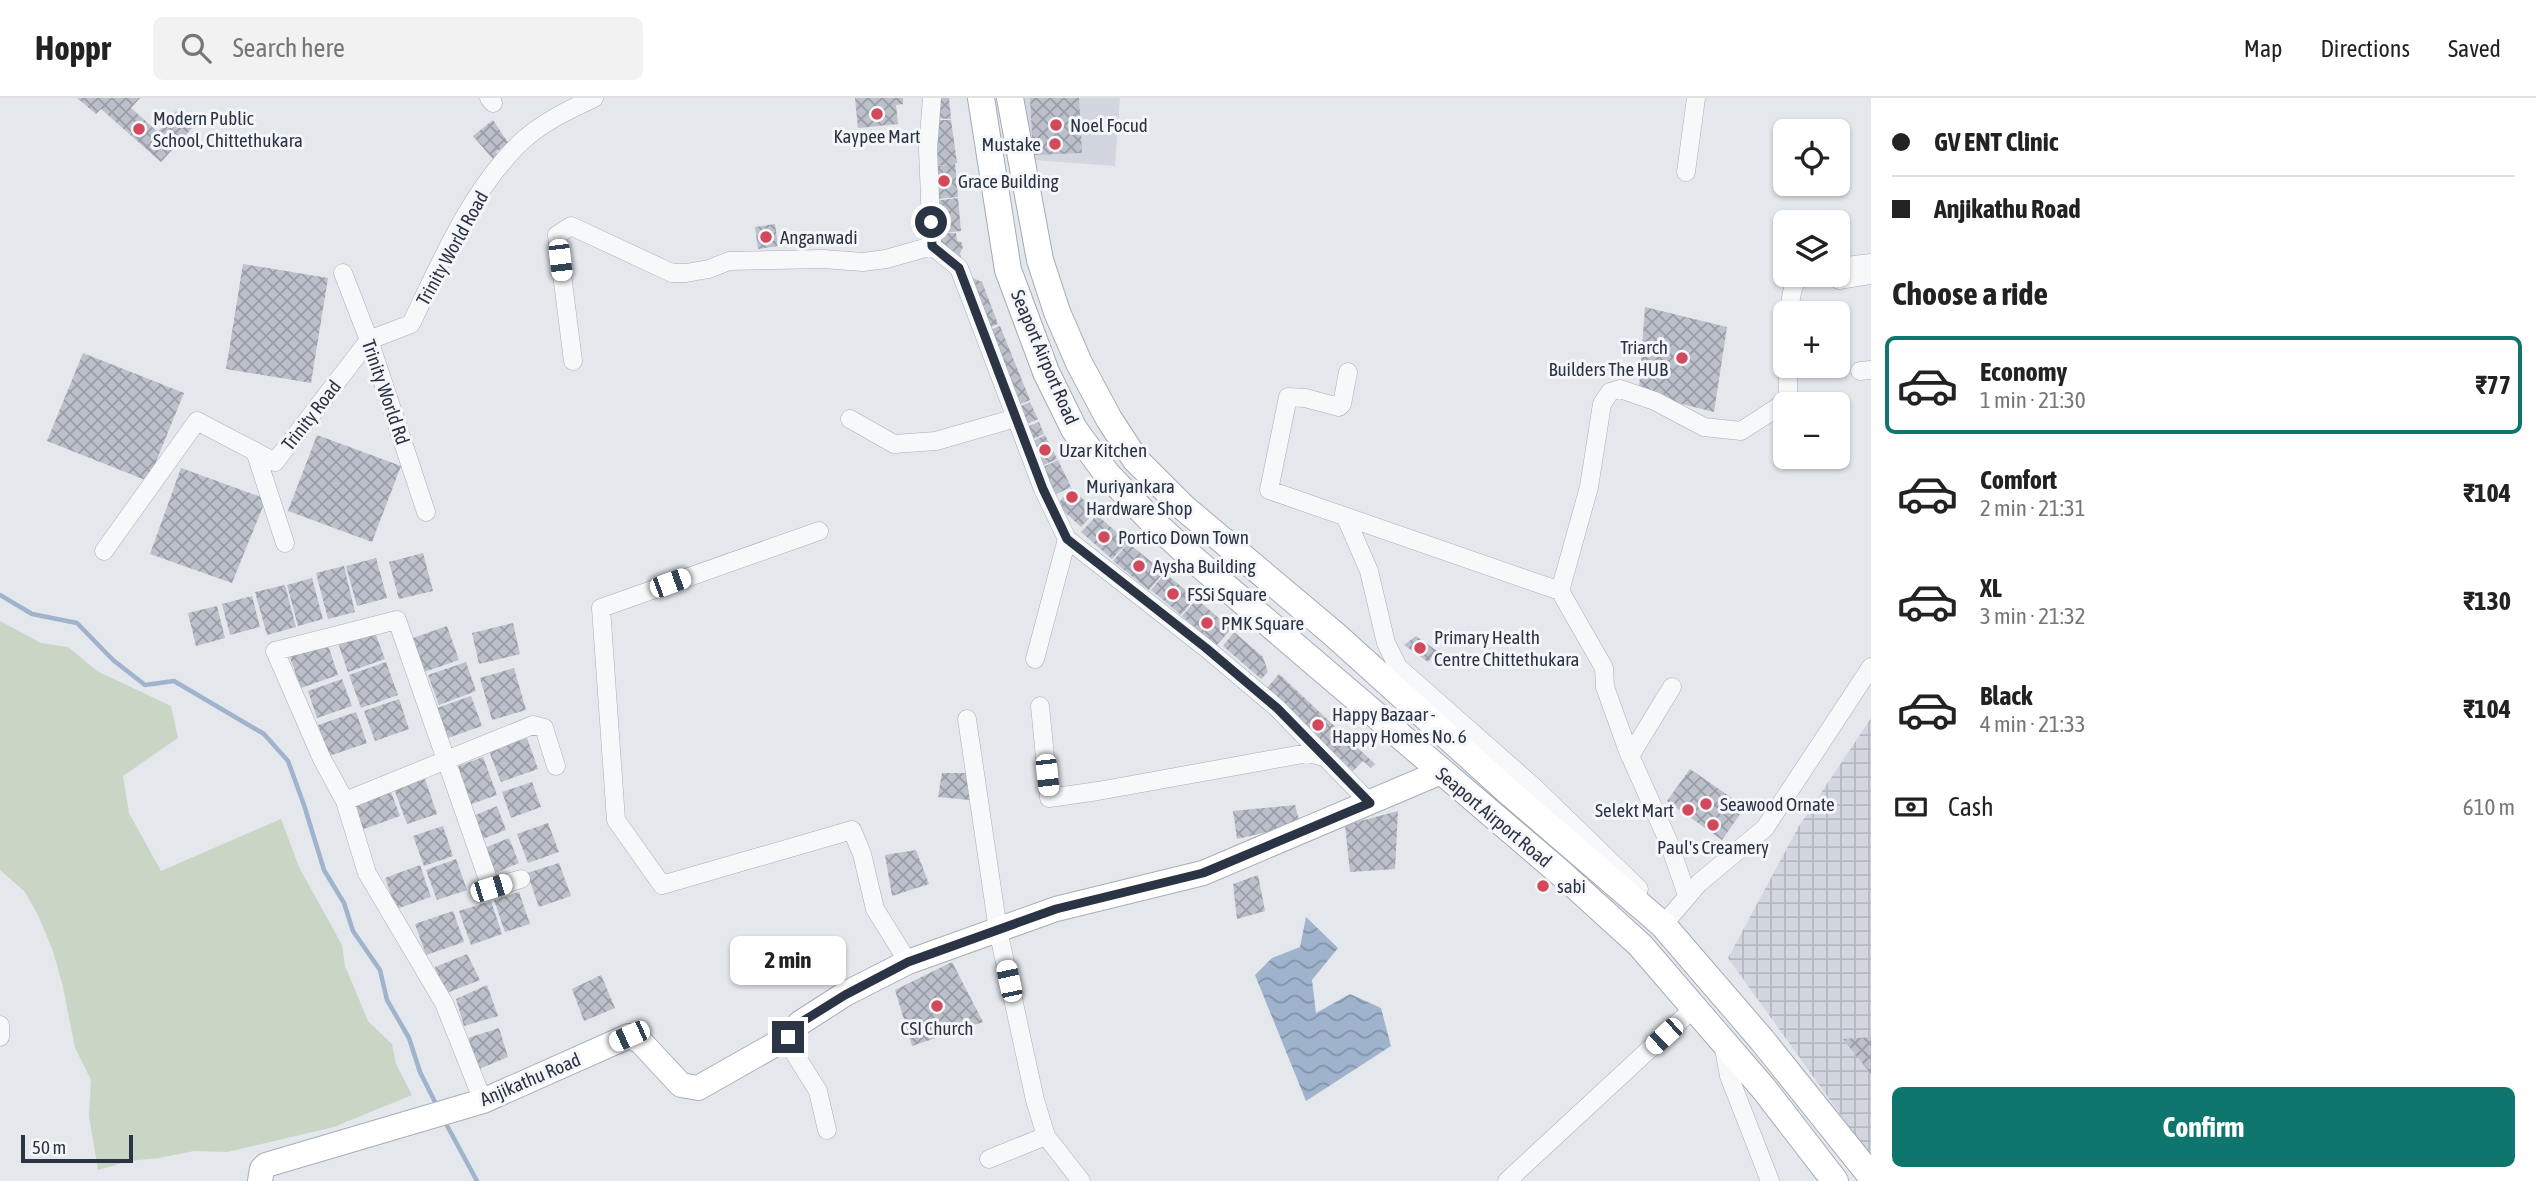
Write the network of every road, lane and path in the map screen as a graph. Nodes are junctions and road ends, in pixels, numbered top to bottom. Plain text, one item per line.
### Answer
1 (594, 98) edge
2 (932, 98) edge
3 (981, 98) edge
4 (1010, 98) edge
5 (1696, 98) edge
6 (1686, 172) dead end
7 (932, 246) junction
8 (1871, 263) edge
9 (1850, 270) edge
10 (343, 273) dead end
11 (1850, 274) edge
12 (1871, 275) edge
13 (369, 340) junction
14 (573, 361) dead end
15 (1348, 372) dead end
16 (1788, 378) edge
17 (1016, 418) junction
18 (850, 419) dead end
19 (255, 451) junction
20 (426, 512) dead end
21 (1346, 517) junction
22 (819, 530) dead end
23 (1067, 539) junction
24 (285, 542) dead end
25 (104, 551) dead end
26 (1560, 591) junction
27 (1035, 659) dead end
28 (1871, 667) edge
29 (1672, 687) dead end
30 (1040, 706) dead end
31 (967, 719) dead end
32 (1630, 756) junction
33 (1324, 757) junction
34 (445, 759) junction
35 (556, 766) dead end
36 (1441, 772) junction
37 (345, 801) junction
38 (1370, 803) junction
39 (521, 879) dead end
40 (1687, 895) junction
41 (1666, 922) junction
42 (998, 930) junction
43 (908, 962) junction
44 (1695, 1007) junction
45 (0, 1025) edge
46 (0, 1037) edge
47 (788, 1037) junction
48 (1723, 1039) junction
49 (483, 1101) junction
50 (827, 1130) dead end
51 (1046, 1136) junction
52 (989, 1159) dead end
53 (1871, 1176) edge
54 (260, 1181) edge
55 (1081, 1181) edge
56 (1507, 1181) edge
57 (1770, 1181) edge
58 (1835, 1181) edge

1 - 13 street, Trinity World Road
2 - 7 street
3 - 36 main road, Seaport Airport Road
4 - 41 main road
5 - 6 street
7 - 14 street
7 - 17 street
8 - 9 street
10 - 13 street, Trinity World Rd
11 - 12 street
13 - 19 street, Trinity Road
13 - 20 street, Trinity World Rd
15 - 21 street
16 - 26 street
17 - 18 street
17 - 23 street
19 - 24 street
19 - 25 street, Trinity Road
21 - 26 street
21 - 41 street
22 - 43 street
23 - 27 street
23 - 33 street
26 - 32 street
28 - 40 street
29 - 32 street
30 - 33 street
31 - 42 street
32 - 40 street
33 - 38 street
34 - 35 street
34 - 37 street
34 - 37 street
34 - 39 street
36 - 38 street, Anjikathu Road
36 - 44 main road, Seaport Airport Road
37 - 49 street
38 - 42 street, Anjikathu Road
40 - 41 street
41 - 53 main road
42 - 43 street, Anjikathu Road
42 - 51 street
43 - 47 street, Anjikathu Road
44 - 48 main road, Seaport Airport Road
44 - 56 street
45 - 46 street
47 - 49 street, Anjikathu Road
47 - 50 street
48 - 57 street
48 - 58 main road, Seaport Airport Road
49 - 54 street, Anjikathu Road
51 - 52 street
51 - 55 street

